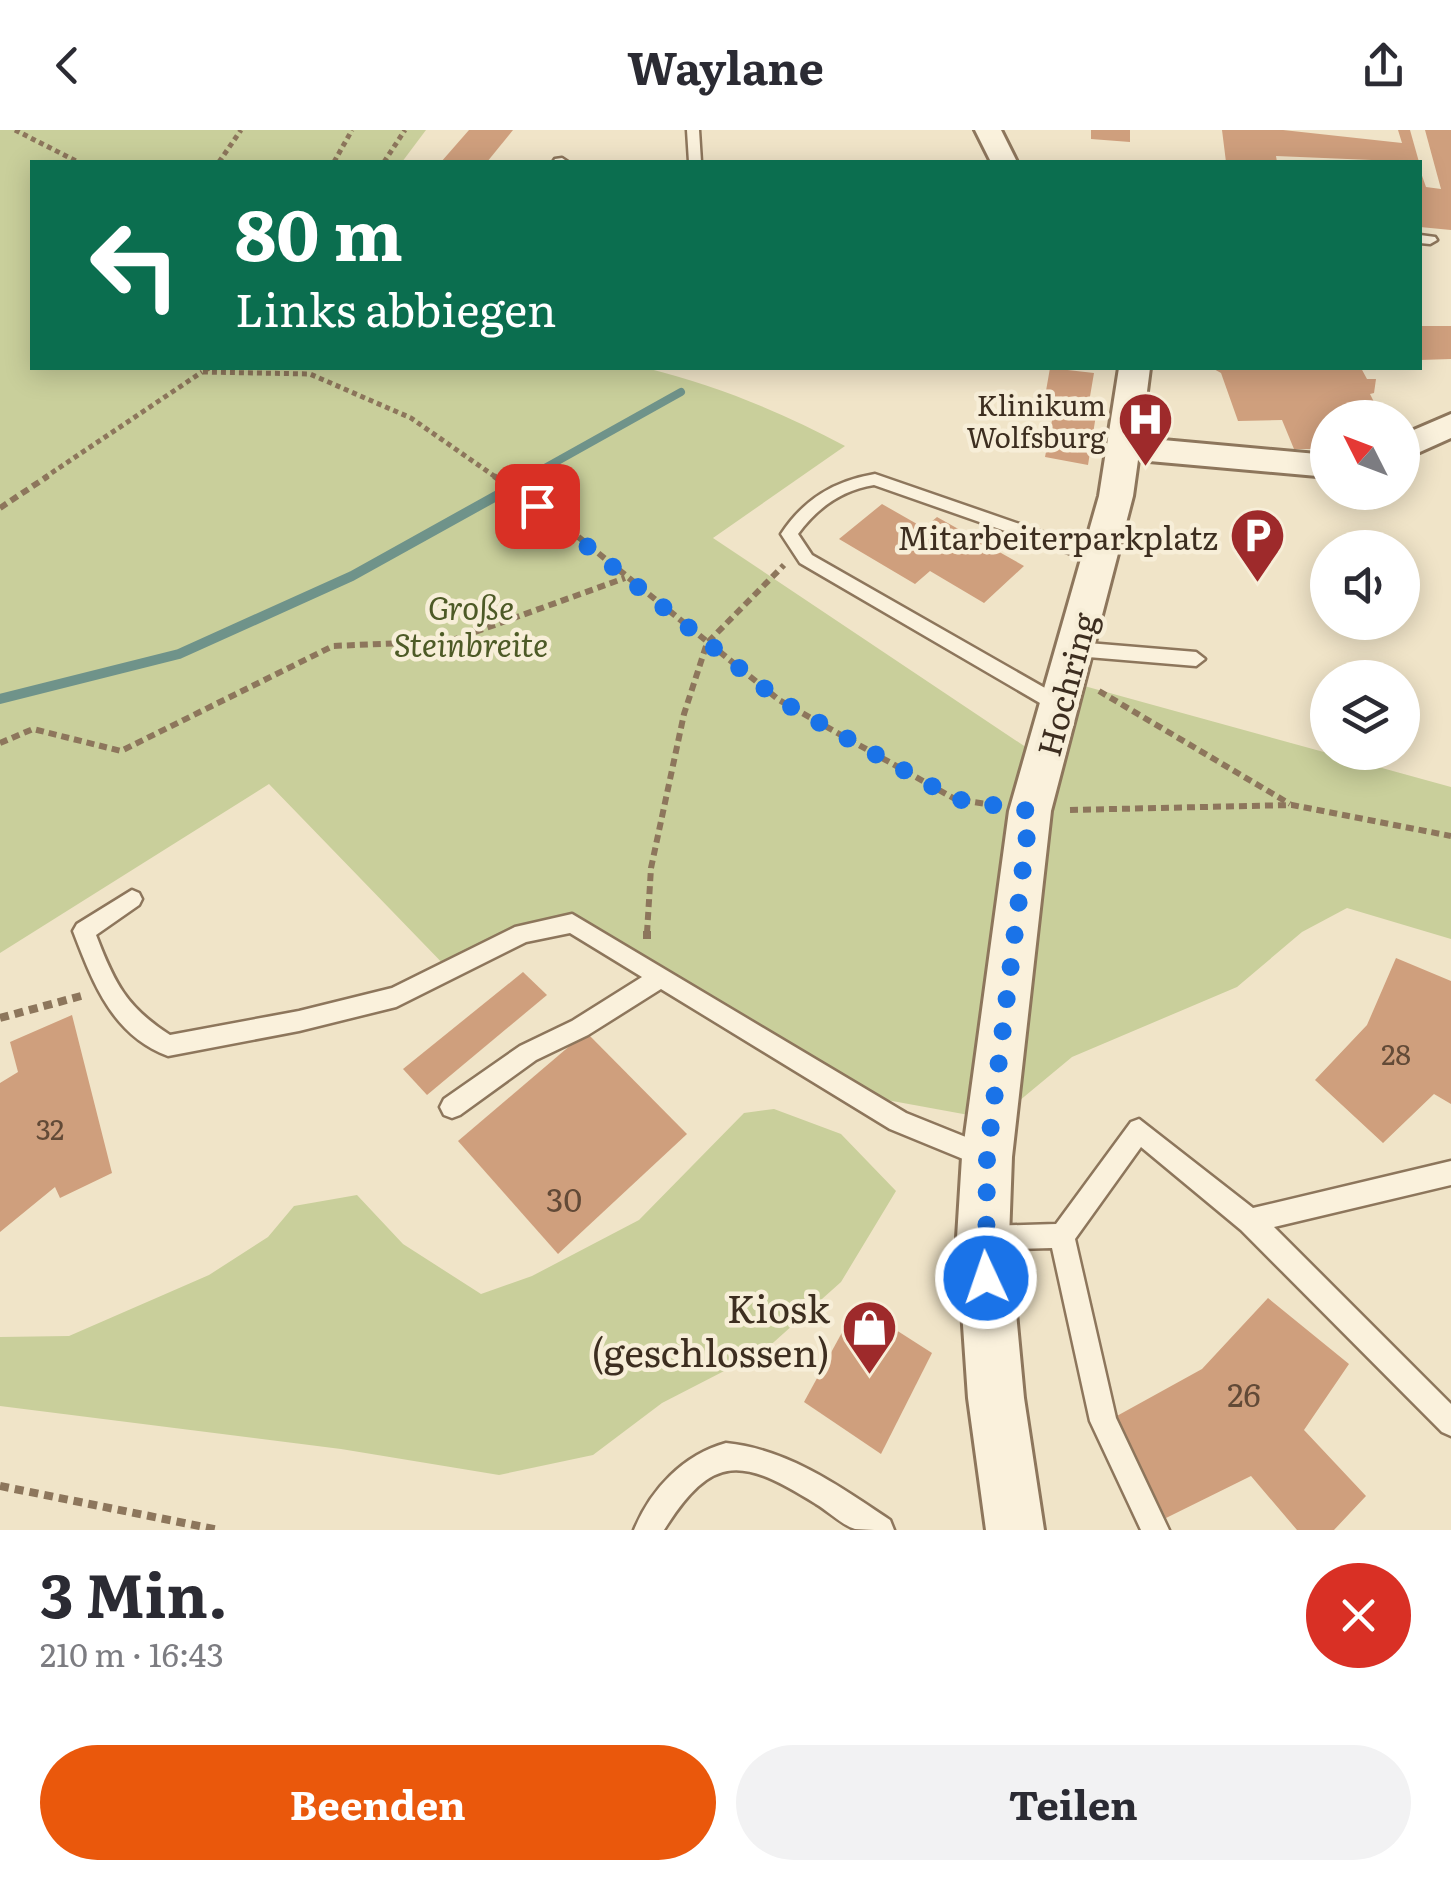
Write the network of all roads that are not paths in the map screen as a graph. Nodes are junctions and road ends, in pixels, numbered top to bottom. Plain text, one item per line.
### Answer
1 (692, 130) edge
2 (988, 130) edge
3 (695, 160) edge
4 (1003, 160) edge
5 (1134, 370) edge
6 (1451, 425) edge
7 (1420, 441) edge
8 (1125, 448) junction
9 (1310, 464) edge
10 (1100, 558) junction
11 (1196, 659) dead end
12 (1068, 676) junction
13 (132, 899) dead end
14 (652, 974) junction
15 (452, 1107) dead end
16 (987, 1157) junction
17 (1451, 1173) edge
18 (1250, 1221) junction
19 (1062, 1236) junction
20 (983, 1238) junction
21 (1451, 1423) edge
22 (648, 1530) edge
23 (880, 1530) edge
24 (1015, 1530) edge
25 (1155, 1530) edge

1 - 3 lane
2 - 4 street
5 - 8 street, Hochring
6 - 7 street
8 - 9 street
8 - 10 street, Hochring
10 - 12 street, Hochring
10 - 12 lane
11 - 12 lane
12 - 16 street, Hochring
13 - 14 lane
14 - 15 lane
14 - 16 lane
16 - 20 street, Hochring
17 - 18 lane
18 - 19 lane
18 - 21 lane
19 - 20 lane
19 - 25 lane
20 - 24 street, Hochring
22 - 23 lane

